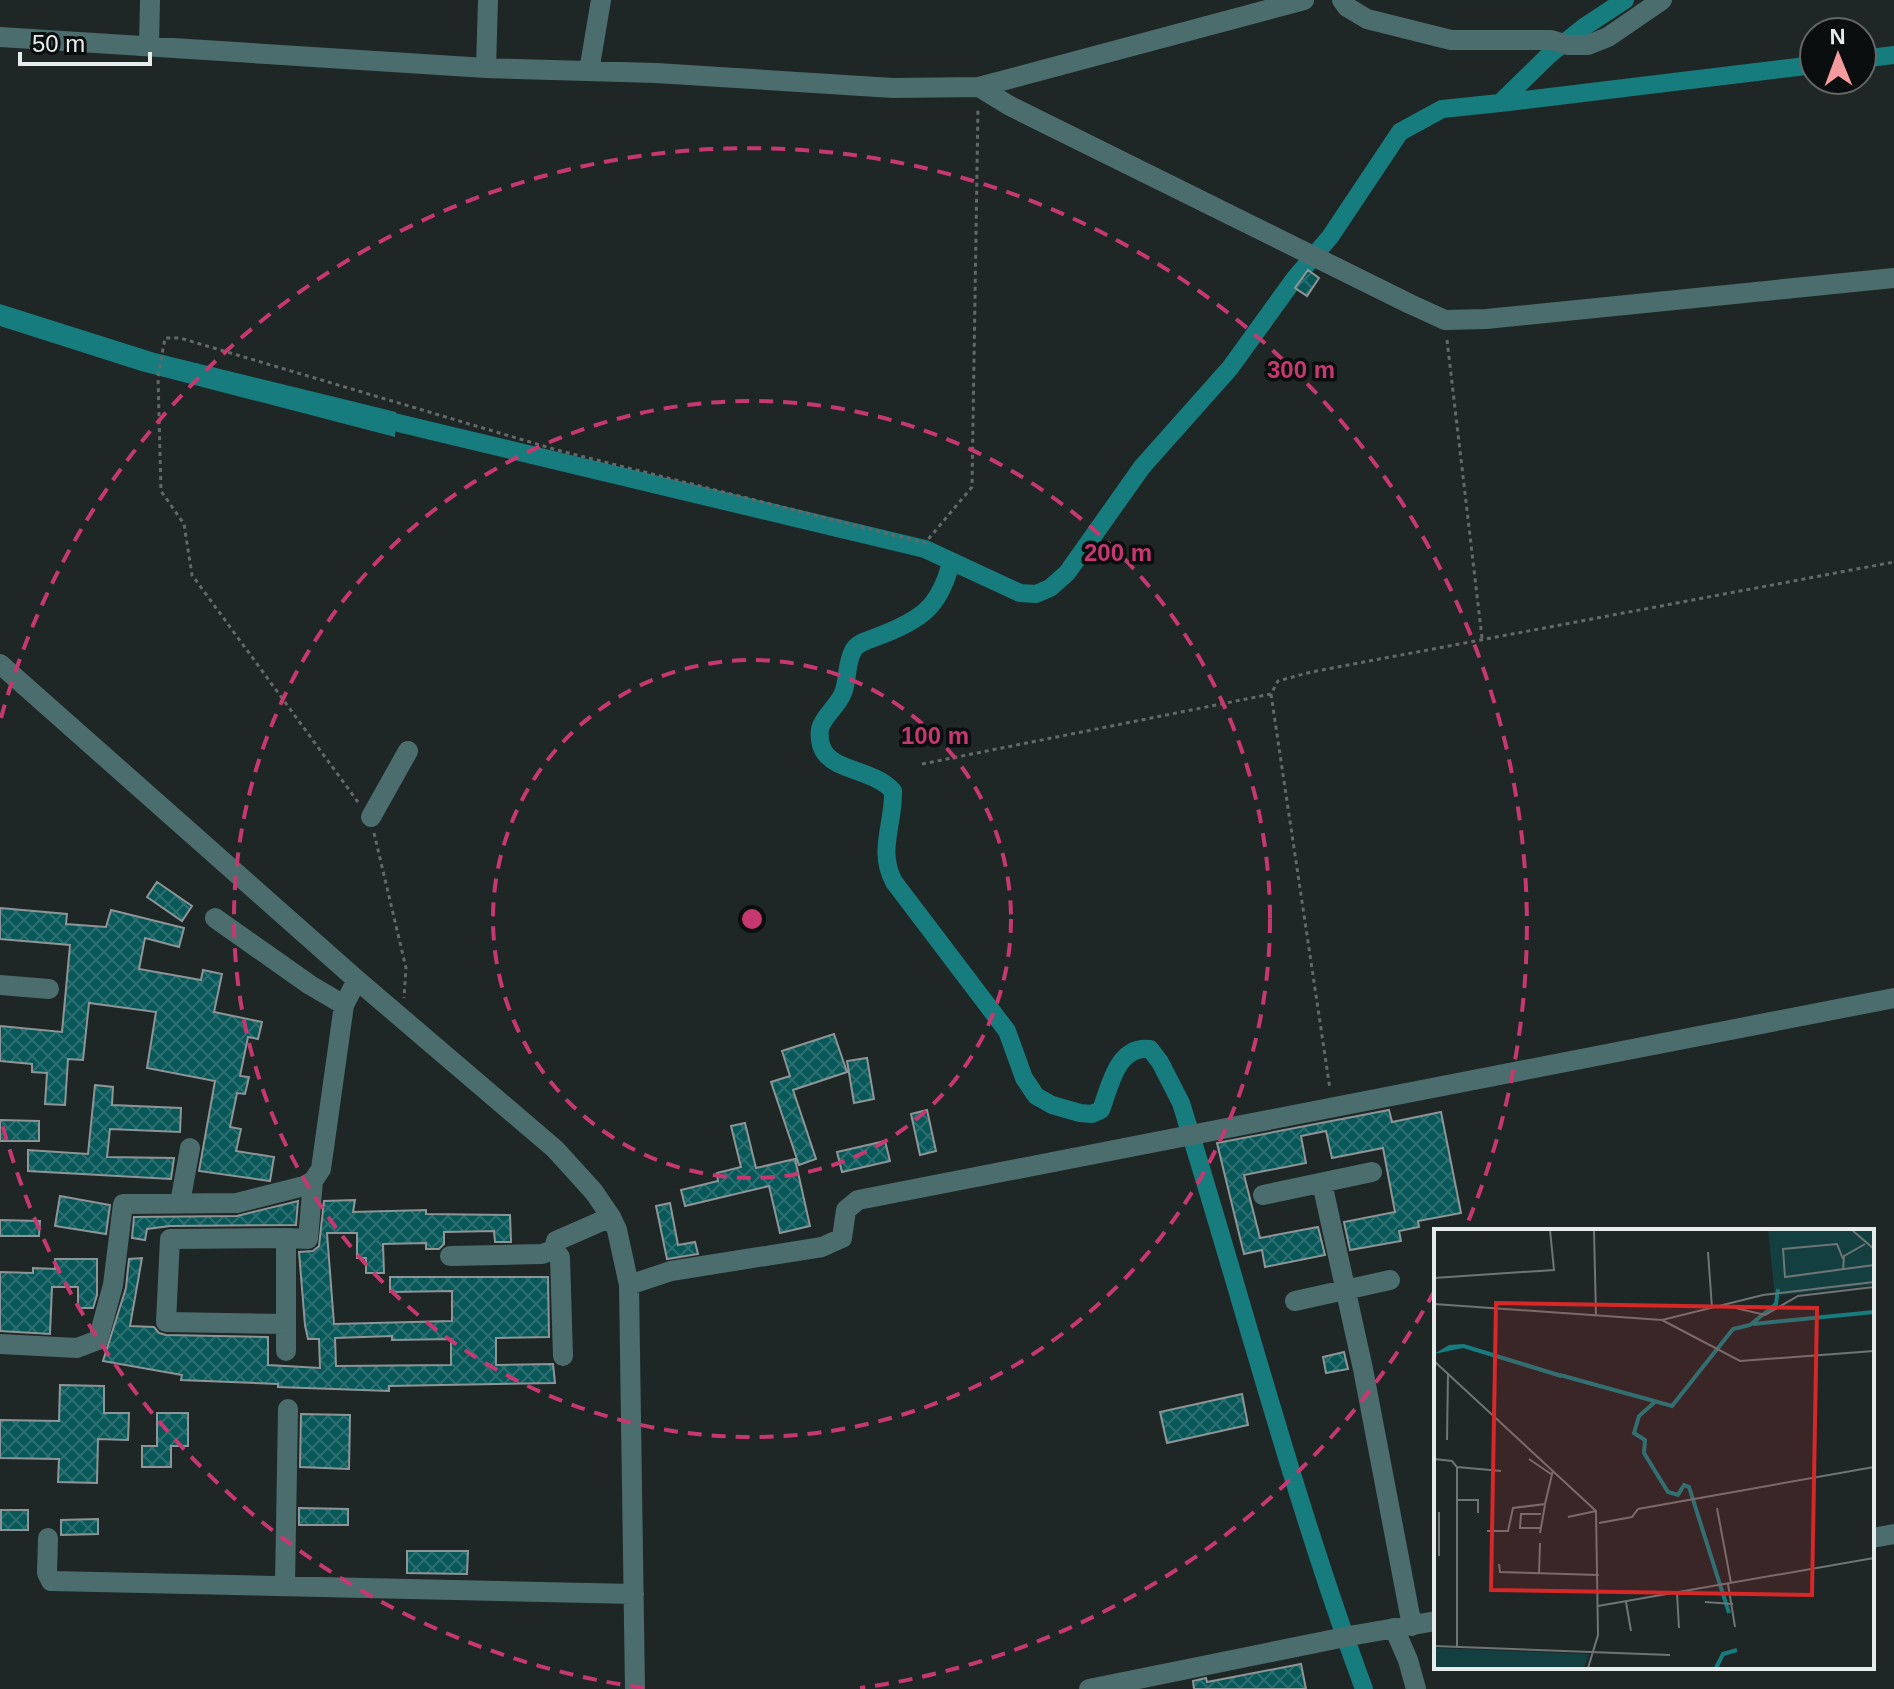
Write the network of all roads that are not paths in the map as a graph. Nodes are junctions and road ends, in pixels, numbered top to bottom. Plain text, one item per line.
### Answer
1 (150, 0) edge
2 (488, 0) edge
3 (601, 0) edge
4 (1304, 0) edge
5 (1342, 0) edge
6 (1662, 0) edge
7 (1275, 3) edge
8 (0, 37) edge
9 (149, 46) junction
10 (486, 68) junction
11 (589, 71) junction
12 (979, 87) junction
13 (1894, 278) edge
14 (0, 664) edge
15 (408, 751) dead end
16 (371, 817) road end
17 (215, 918) dead end
18 (357, 980) junction
19 (0, 985) edge
20 (49, 989) dead end
21 (1894, 998) edge
22 (344, 1005) junction
23 (190, 1148) dead end
24 (1372, 1172) dead end
25 (313, 1181) junction
26 (1322, 1183) junction
27 (1263, 1195) dead end
28 (180, 1203) junction
29 (611, 1217) junction
30 (286, 1238) junction
31 (554, 1250) junction
32 (450, 1256) dead end
33 (1390, 1280) dead end
34 (629, 1285) junction
35 (1346, 1290) junction
36 (1295, 1301) dead end
37 (286, 1324) junction
38 (0, 1344) edge
39 (286, 1351) dead end
40 (563, 1356) dead end
41 (288, 1409) dead end
42 (1894, 1534) edge
43 (48, 1538) dead end
44 (1874, 1538) edge
45 (285, 1585) junction
46 (634, 1594) junction
47 (1434, 1621) edge
48 (1403, 1627) junction
49 (635, 1689) edge
50 (1093, 1689) edge
51 (1416, 1689) edge

1 - 9 street
2 - 10 street
3 - 11 street
4 - 7 street
5 - 6 street
7 - 12 street
8 - 9 street
9 - 10 street
10 - 11 street
11 - 12 street
12 - 13 street
14 - 18 street
15 - 16 street
17 - 22 street
18 - 22 street
18 - 29 street
19 - 20 street
21 - 34 street
22 - 25 street
23 - 28 street
24 - 26 street
25 - 28 street
25 - 30 street
26 - 27 street
26 - 35 street
28 - 38 street
29 - 31 street
29 - 34 street
30 - 37 street
30 - 37 street
31 - 32 street
31 - 40 street
33 - 35 street
34 - 46 street
35 - 36 street
35 - 48 street
37 - 39 street
41 - 45 street
42 - 44 street
43 - 45 street
45 - 46 street
46 - 49 street
47 - 48 street
48 - 50 street
48 - 51 street

